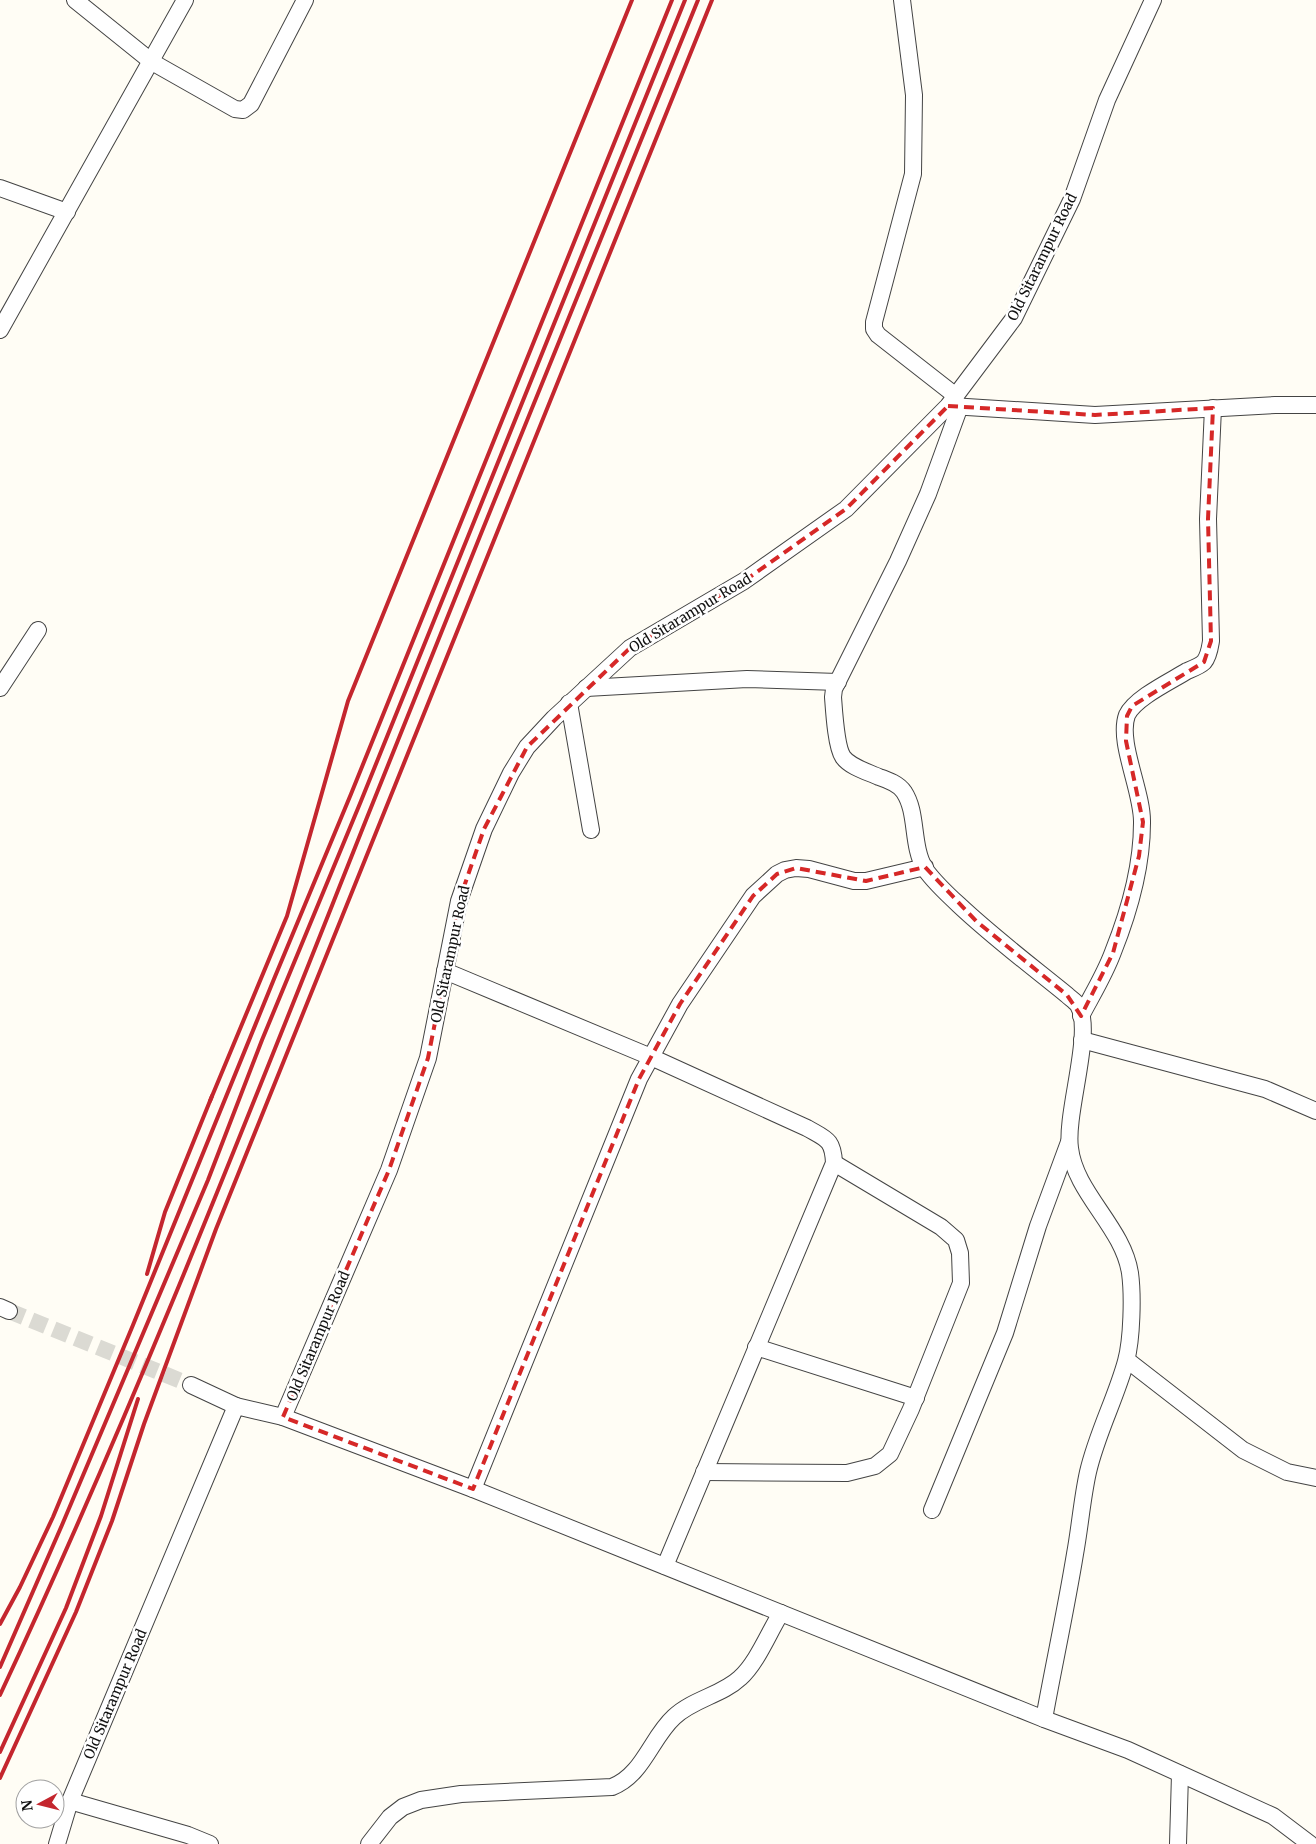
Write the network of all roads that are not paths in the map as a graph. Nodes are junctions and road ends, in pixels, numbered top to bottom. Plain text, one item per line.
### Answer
1 (75, 0) edge
2 (186, 0) edge
3 (305, 0) edge
4 (902, 0) edge
5 (1153, 0) edge
6 (152, 62) junction
7 (0, 188) edge
8 (67, 212) junction
9 (0, 330) edge
10 (955, 402) junction
11 (1316, 405) edge
12 (1213, 408) junction
13 (38, 630) dead end
14 (838, 682) junction
15 (0, 688) edge
16 (586, 688) junction
17 (569, 704) junction
18 (591, 830) dead end
19 (925, 867) junction
20 (445, 971) junction
21 (1081, 1016) junction
22 (1082, 1040) junction
23 (651, 1057) junction
24 (1316, 1110) edge
25 (1069, 1141) junction
26 (834, 1163) junction
27 (756, 1347) junction
28 (1127, 1360) junction
29 (191, 1384) tunnel mouth
30 (916, 1398) junction
31 (236, 1406) junction
32 (283, 1417) junction
33 (704, 1472) junction
34 (1316, 1478) edge
35 (472, 1489) junction
36 (932, 1510) dead end
37 (665, 1566) junction
38 (780, 1613) junction
39 (1044, 1719) junction
40 (1180, 1774) junction
41 (70, 1800) junction
42 (57, 1844) edge
43 (210, 1844) edge
44 (369, 1844) edge
45 (1178, 1844) edge
46 (1310, 1844) edge

1 - 6 street
2 - 6 street
3 - 6 street
4 - 10 street
5 - 10 street, Old Sitarampur Road
6 - 8 street
7 - 8 street
8 - 9 street
10 - 12 street
10 - 14 street
10 - 16 street, Old Sitarampur Road
11 - 12 street
12 - 21 street
13 - 15 street
14 - 16 street
14 - 19 street
16 - 17 street, Old Sitarampur Road
17 - 18 street
17 - 20 street, Old Sitarampur Road
19 - 21 street
19 - 23 street
20 - 23 street
20 - 32 street, Old Sitarampur Road
21 - 22 street
22 - 24 street
22 - 25 street
23 - 26 street
23 - 35 street
25 - 28 street
25 - 36 street
26 - 27 street
26 - 30 street
27 - 30 street
27 - 33 street
28 - 34 street
28 - 39 street
29 - 31 street
30 - 33 street
31 - 32 street, Old Sitarampur Road
31 - 41 street, Old Sitarampur Road
32 - 35 street
33 - 37 street
35 - 37 street
37 - 38 street
38 - 39 street
38 - 44 street
39 - 40 street
40 - 45 street
40 - 46 street
41 - 42 street, Old Sitarampur Road
41 - 43 street

